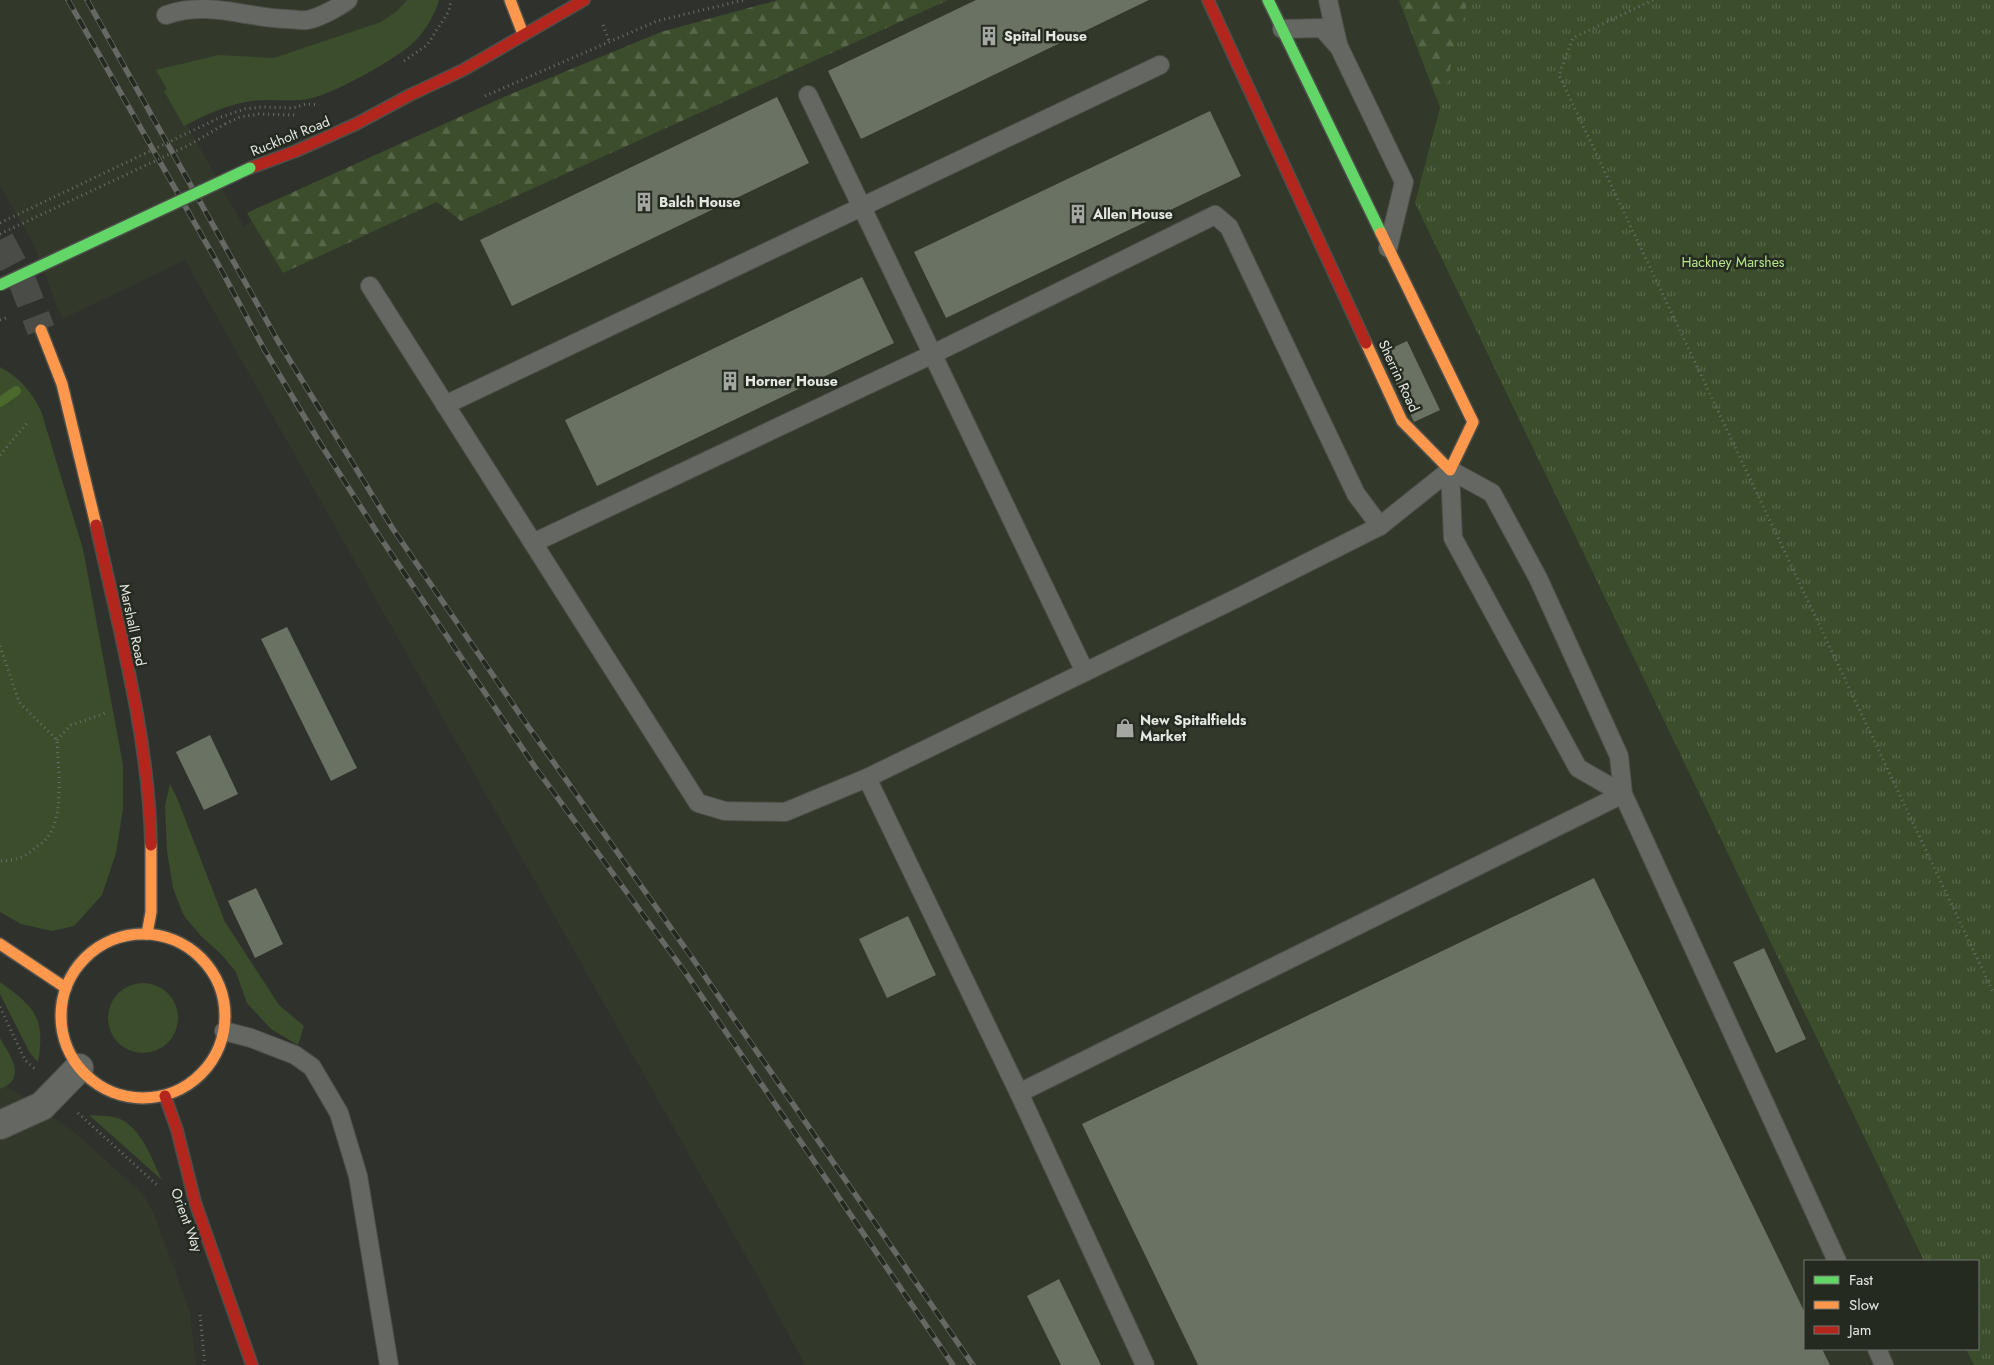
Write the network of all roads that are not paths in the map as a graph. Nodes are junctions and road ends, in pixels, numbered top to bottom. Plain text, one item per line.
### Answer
1 (348, 0) edge
2 (510, 0) edge
3 (584, 0) edge
4 (1208, 0) edge
5 (1268, 0) edge
6 (1328, 0) edge
7 (166, 15) dead end
8 (1282, 29) junction
9 (523, 34) junction
10 (1339, 47) junction
11 (1160, 65) dead end
12 (808, 95) dead end
13 (862, 207) junction
14 (1388, 248) junction
15 (0, 285) edge
16 (370, 286) dead end
17 (41, 330) tunnel mouth
18 (933, 354) junction
19 (445, 405) junction
20 (1450, 470) junction
21 (1380, 526) junction
22 (533, 543) junction
23 (1085, 672) junction
24 (866, 778) junction
25 (1622, 794) junction
26 (147, 934) junction
27 (0, 944) edge
28 (66, 988) junction
29 (224, 1031) junction
30 (79, 1068) junction
31 (1019, 1093) junction
32 (165, 1096) junction
33 (0, 1125) edge
34 (1837, 1260) edge
35 (1877, 1350) edge
36 (252, 1365) edge
37 (388, 1365) edge
38 (1145, 1365) edge
39 (1884, 1365) edge

1 - 7 lane
2 - 9 street
3 - 9 street, Ruckholt Road
4 - 20 street, Sherrin Road
5 - 8 street
6 - 10 lane
8 - 10 lane
8 - 14 street
9 - 15 street, Ruckholt Road, bridge
10 - 14 lane
11 - 13 lane
12 - 13 lane
13 - 18 lane
13 - 19 lane
14 - 20 street
16 - 19 lane
17 - 26 street, Marshall Road
18 - 21 lane
18 - 22 lane
18 - 23 lane
19 - 22 lane
20 - 21 lane
20 - 25 lane
20 - 25 lane
21 - 23 lane
22 - 24 lane
23 - 24 lane
24 - 31 lane
25 - 31 lane
25 - 34 lane
26 - 28 street
26 - 29 street
27 - 28 street
28 - 30 street
29 - 32 street
29 - 37 lane
30 - 32 street
30 - 33 street
31 - 38 lane
32 - 36 street, Orient Way
35 - 39 lane

